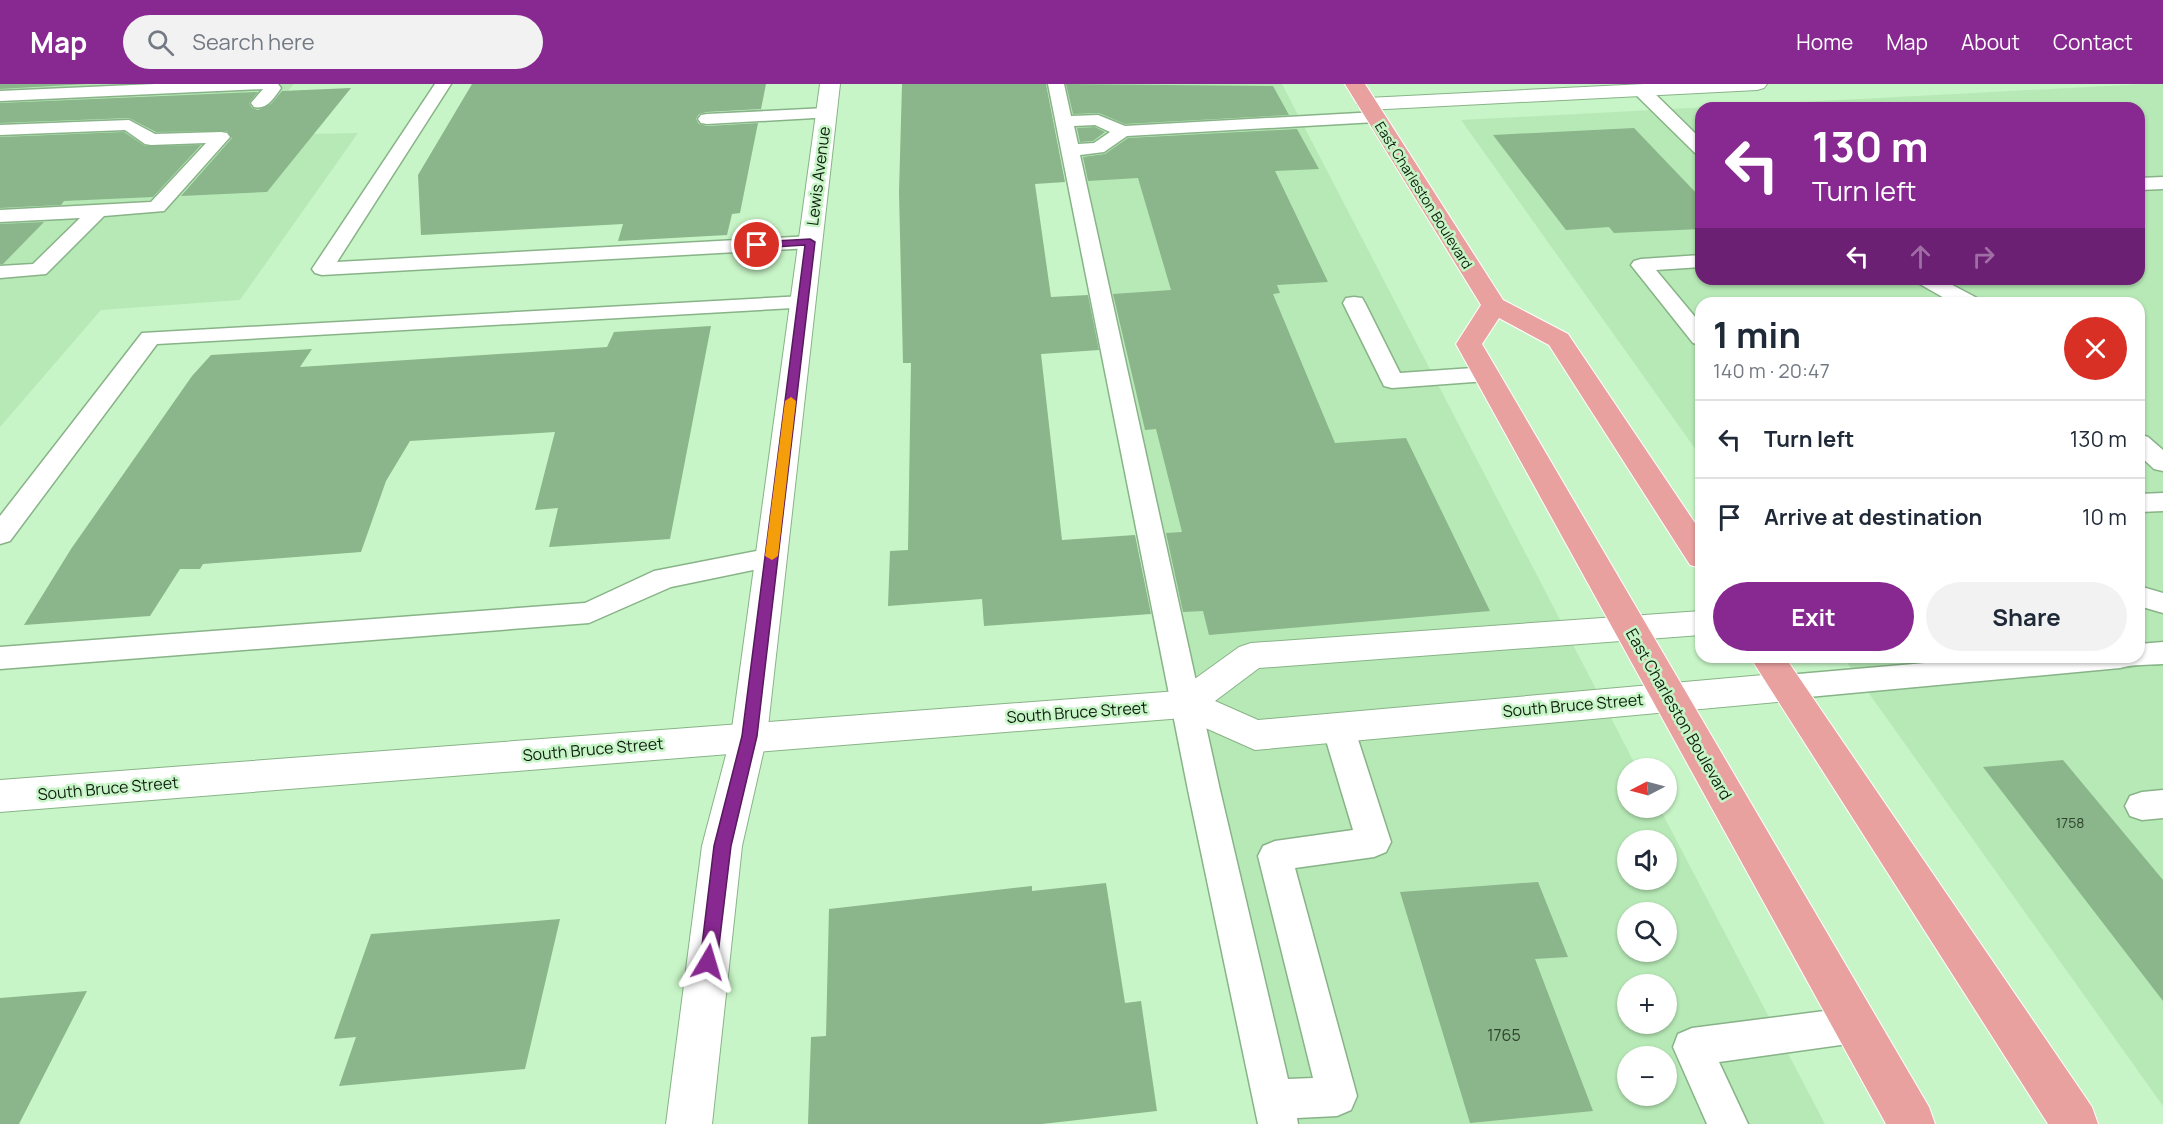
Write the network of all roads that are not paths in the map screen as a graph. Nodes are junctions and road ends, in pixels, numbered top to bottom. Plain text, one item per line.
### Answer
1 (443, 84) edge
2 (1056, 84) edge
3 (1355, 84) edge
4 (1757, 84) edge
5 (1700, 85) edge
6 (1641, 90) junction
7 (0, 96) edge
8 (828, 99) edge
9 (260, 103) dead end
10 (1371, 110) junction
11 (707, 119) dead end
12 (1063, 121) junction
13 (0, 130) edge
14 (1123, 131) junction
15 (1695, 142) edge
16 (1070, 150) junction
17 (2163, 183) edge
18 (2145, 184) edge
19 (98, 211) junction
20 (0, 216) edge
21 (810, 242) junction
22 (1695, 261) edge
23 (0, 273) edge
24 (1936, 285) edge
25 (1958, 297) edge
26 (803, 302) junction
27 (1354, 303) dead end
28 (1494, 305) junction
29 (1695, 326) edge
30 (1487, 374) junction
31 (2145, 447) edge
32 (2163, 463) edge
33 (2163, 502) edge
34 (2145, 503) edge
35 (0, 535) edge
36 (1695, 548) edge
37 (772, 557) junction
38 (2145, 598) edge
39 (2163, 603) edge
40 (1695, 623) edge
41 (1630, 628) junction
42 (2163, 653) edge
43 (2145, 654) edge
44 (0, 658) edge
45 (1983, 663) edge
46 (1777, 672) edge
47 (1670, 696) junction
48 (1186, 704) junction
49 (1338, 727) junction
50 (749, 736) junction
51 (0, 796) edge
52 (1855, 1025) junction
53 (1275, 1112) edge
54 (688, 1124) edge
55 (1728, 1124) edge
56 (1912, 1124) edge
57 (2075, 1124) edge

1 - 21 lane
2 - 12 lane
3 - 10 main road, East Charleston Boulevard
4 - 5 street
5 - 6 street
6 - 10 street
6 - 15 lane
7 - 9 lane
8 - 11 lane
8 - 21 street, Lewis Avenue
10 - 14 lane
10 - 28 main road, East Charleston Boulevard
12 - 14 lane
12 - 16 lane
13 - 19 lane
14 - 16 lane
16 - 48 lane
17 - 18 lane
19 - 20 lane
19 - 23 lane
21 - 26 street, Lewis Avenue
22 - 29 lane
24 - 25 lane
26 - 35 lane
26 - 37 street, Lewis Avenue
27 - 30 lane
28 - 30 main road, East Charleston Boulevard
28 - 36 main road, East Charleston Boulevard
30 - 41 main road, East Charleston Boulevard
31 - 32 lane
33 - 34 lane
37 - 44 lane
37 - 50 street, Lewis Avenue
38 - 39 lane
40 - 41 street
41 - 47 main road, East Charleston Boulevard
41 - 48 street
42 - 43 lane
45 - 46 lane
46 - 47 street, South Bruce Street
46 - 57 main road
47 - 49 street, South Bruce Street
47 - 52 main road, East Charleston Boulevard
48 - 49 street, South Bruce Street
48 - 50 street, South Bruce Street
48 - 53 lane
49 - 53 lane
50 - 51 street, South Bruce Street
50 - 54 street, Lewis Avenue
52 - 55 lane
52 - 56 main road, East Charleston Boulevard

